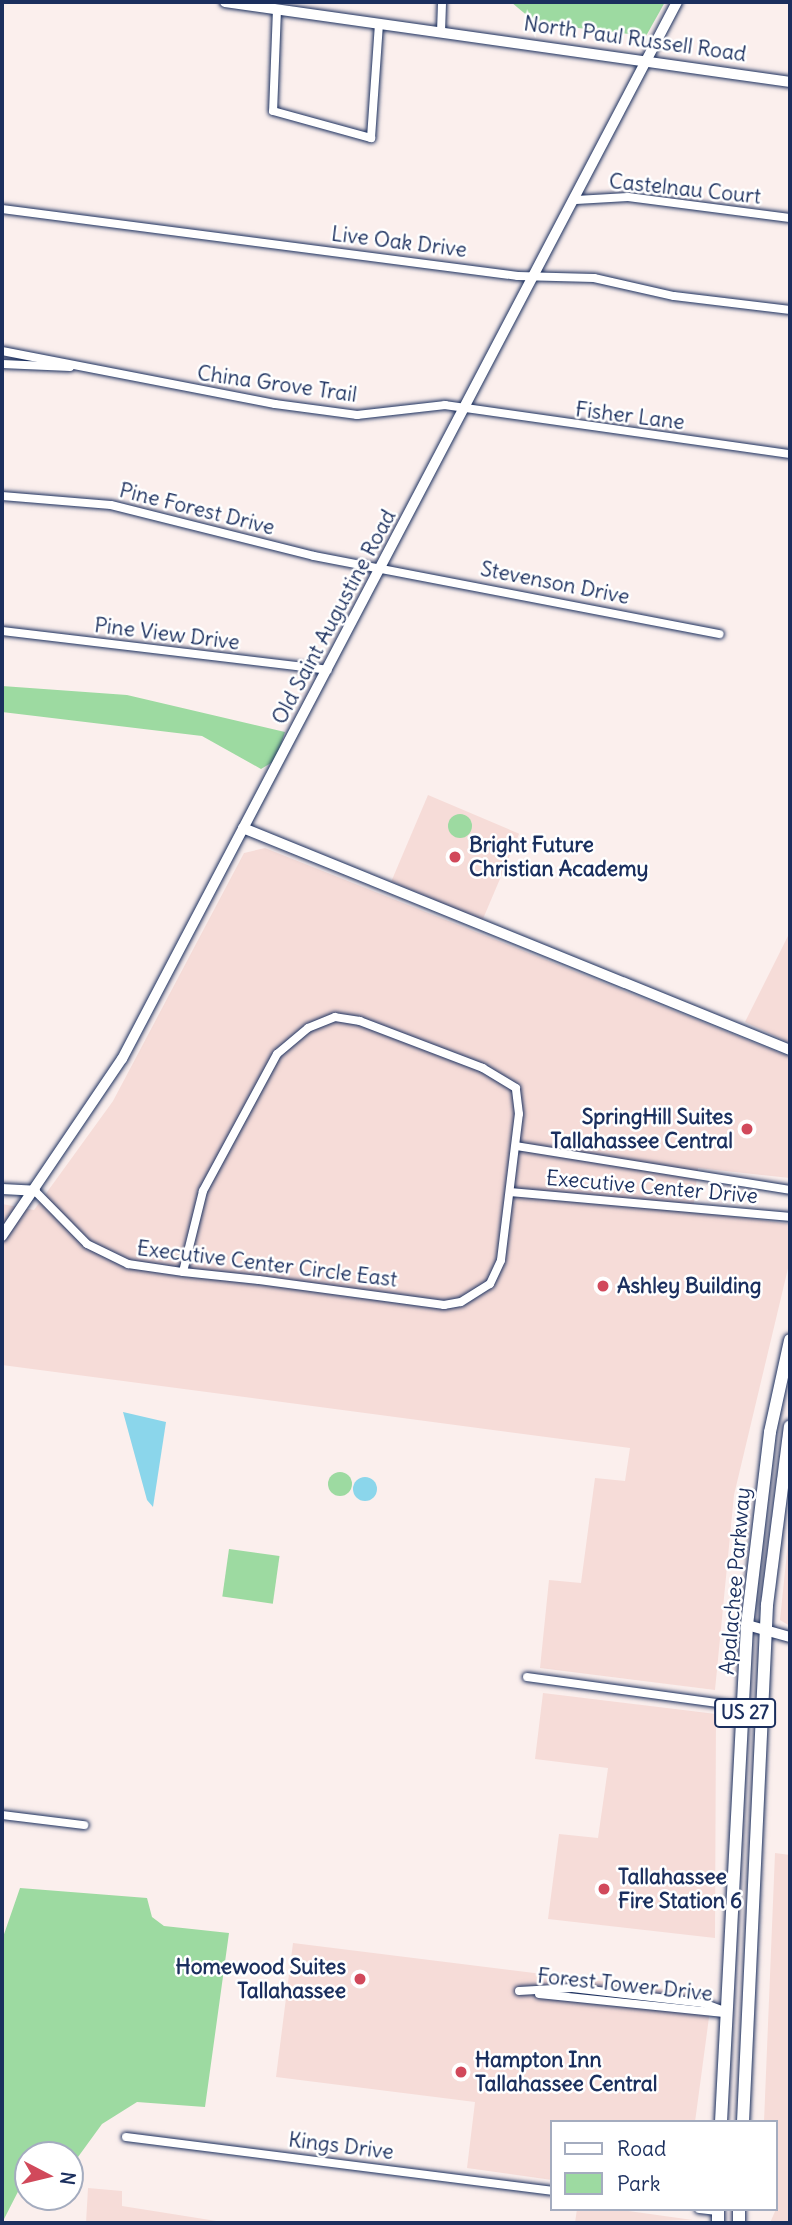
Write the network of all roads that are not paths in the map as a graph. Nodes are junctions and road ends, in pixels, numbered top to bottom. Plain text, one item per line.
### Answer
1 (225, 2) edge
2 (442, 2) edge
3 (677, 2) edge
4 (243, 3) edge
5 (278, 9) junction
6 (379, 23) junction
7 (442, 32) junction
8 (648, 59) junction
9 (790, 82) edge
10 (576, 200) junction
11 (2, 209) edge
12 (790, 218) edge
13 (537, 275) junction
14 (790, 310) edge
15 (2, 351) edge
16 (2, 364) edge
17 (83, 367) junction
18 (465, 412) junction
19 (790, 454) edge
20 (2, 496) edge
21 (382, 568) junction
22 (2, 631) edge
23 (720, 634) dead end
24 (328, 670) junction
25 (243, 828) junction
26 (790, 1050) edge
27 (516, 1146) junction
28 (2, 1189) edge
29 (790, 1190) edge
30 (34, 1191) junction
31 (511, 1192) junction
32 (790, 1217) edge
33 (2, 1236) edge
34 (183, 1272) junction
35 (790, 1340) edge
36 (777, 1397) junction
37 (790, 1430) edge
38 (747, 1625) junction
39 (765, 1631) junction
40 (790, 1637) edge
41 (527, 1677) dead end
42 (745, 1707) junction
43 (2, 1815) edge
44 (84, 1825) dead end
45 (756, 1846) junction
46 (737, 1866) junction
47 (752, 1907) junction
48 (727, 2012) junction
49 (748, 2014) junction
50 (721, 2120) edge
51 (743, 2120) edge
52 (126, 2137) dead end
53 (550, 2191) edge

1 - 4 street, North Paul Russell Road
2 - 7 street
3 - 8 street, Old Saint Augustine Road
4 - 5 street, North Paul Russell Road
5 - 6 street, North Paul Russell Road
5 - 6 street
6 - 7 street, North Paul Russell Road
7 - 8 street, North Paul Russell Road
8 - 9 street, North Paul Russell Road
8 - 10 street, Old Saint Augustine Road
10 - 12 street, Castelnau Court
10 - 13 street, Old Saint Augustine Road
11 - 13 street, Live Oak Drive
13 - 14 street, Live Oak Drive
13 - 18 street, Old Saint Augustine Road
15 - 17 street, China Grove Trail
16 - 17 street, China Grove Trail
17 - 18 street, China Grove Trail
18 - 19 street, Fisher Lane
18 - 21 street, Old Saint Augustine Road
20 - 21 street, Pine Forest Drive
21 - 23 street, Stevenson Drive
21 - 24 street, Old Saint Augustine Road
22 - 24 street, Pine View Drive
24 - 25 street, Old Saint Augustine Road
25 - 26 street
25 - 30 street, Old Saint Augustine Road
27 - 29 street, Executive Center Drive
27 - 31 street
27 - 34 street
28 - 30 street
30 - 33 street, Old Saint Augustine Road
30 - 34 street, Executive Center Circle East
31 - 32 street, Executive Center Drive
31 - 34 street, Executive Center Circle East
35 - 36 main road, Apalachee Parkway / US 27
36 - 37 main road
36 - 38 main road, Apalachee Parkway / US 27
37 - 39 main road, Apalachee Parkway / US 27
38 - 39 street
38 - 42 main road, Apalachee Parkway / US 27
39 - 40 street
39 - 45 main road, Apalachee Parkway / US 27
41 - 42 street
42 - 46 main road, Apalachee Parkway / US 27
43 - 44 street
45 - 46 main road
45 - 47 main road, Apalachee Parkway / US 27
46 - 47 main road
46 - 48 main road, Apalachee Parkway / US 27
47 - 49 main road, Apalachee Parkway / US 27
48 - 48 street, Forest Tower Drive
48 - 49 main road
48 - 50 main road, Apalachee Parkway / US 27
49 - 51 main road, Apalachee Parkway / US 27
52 - 53 street, Kings Drive

